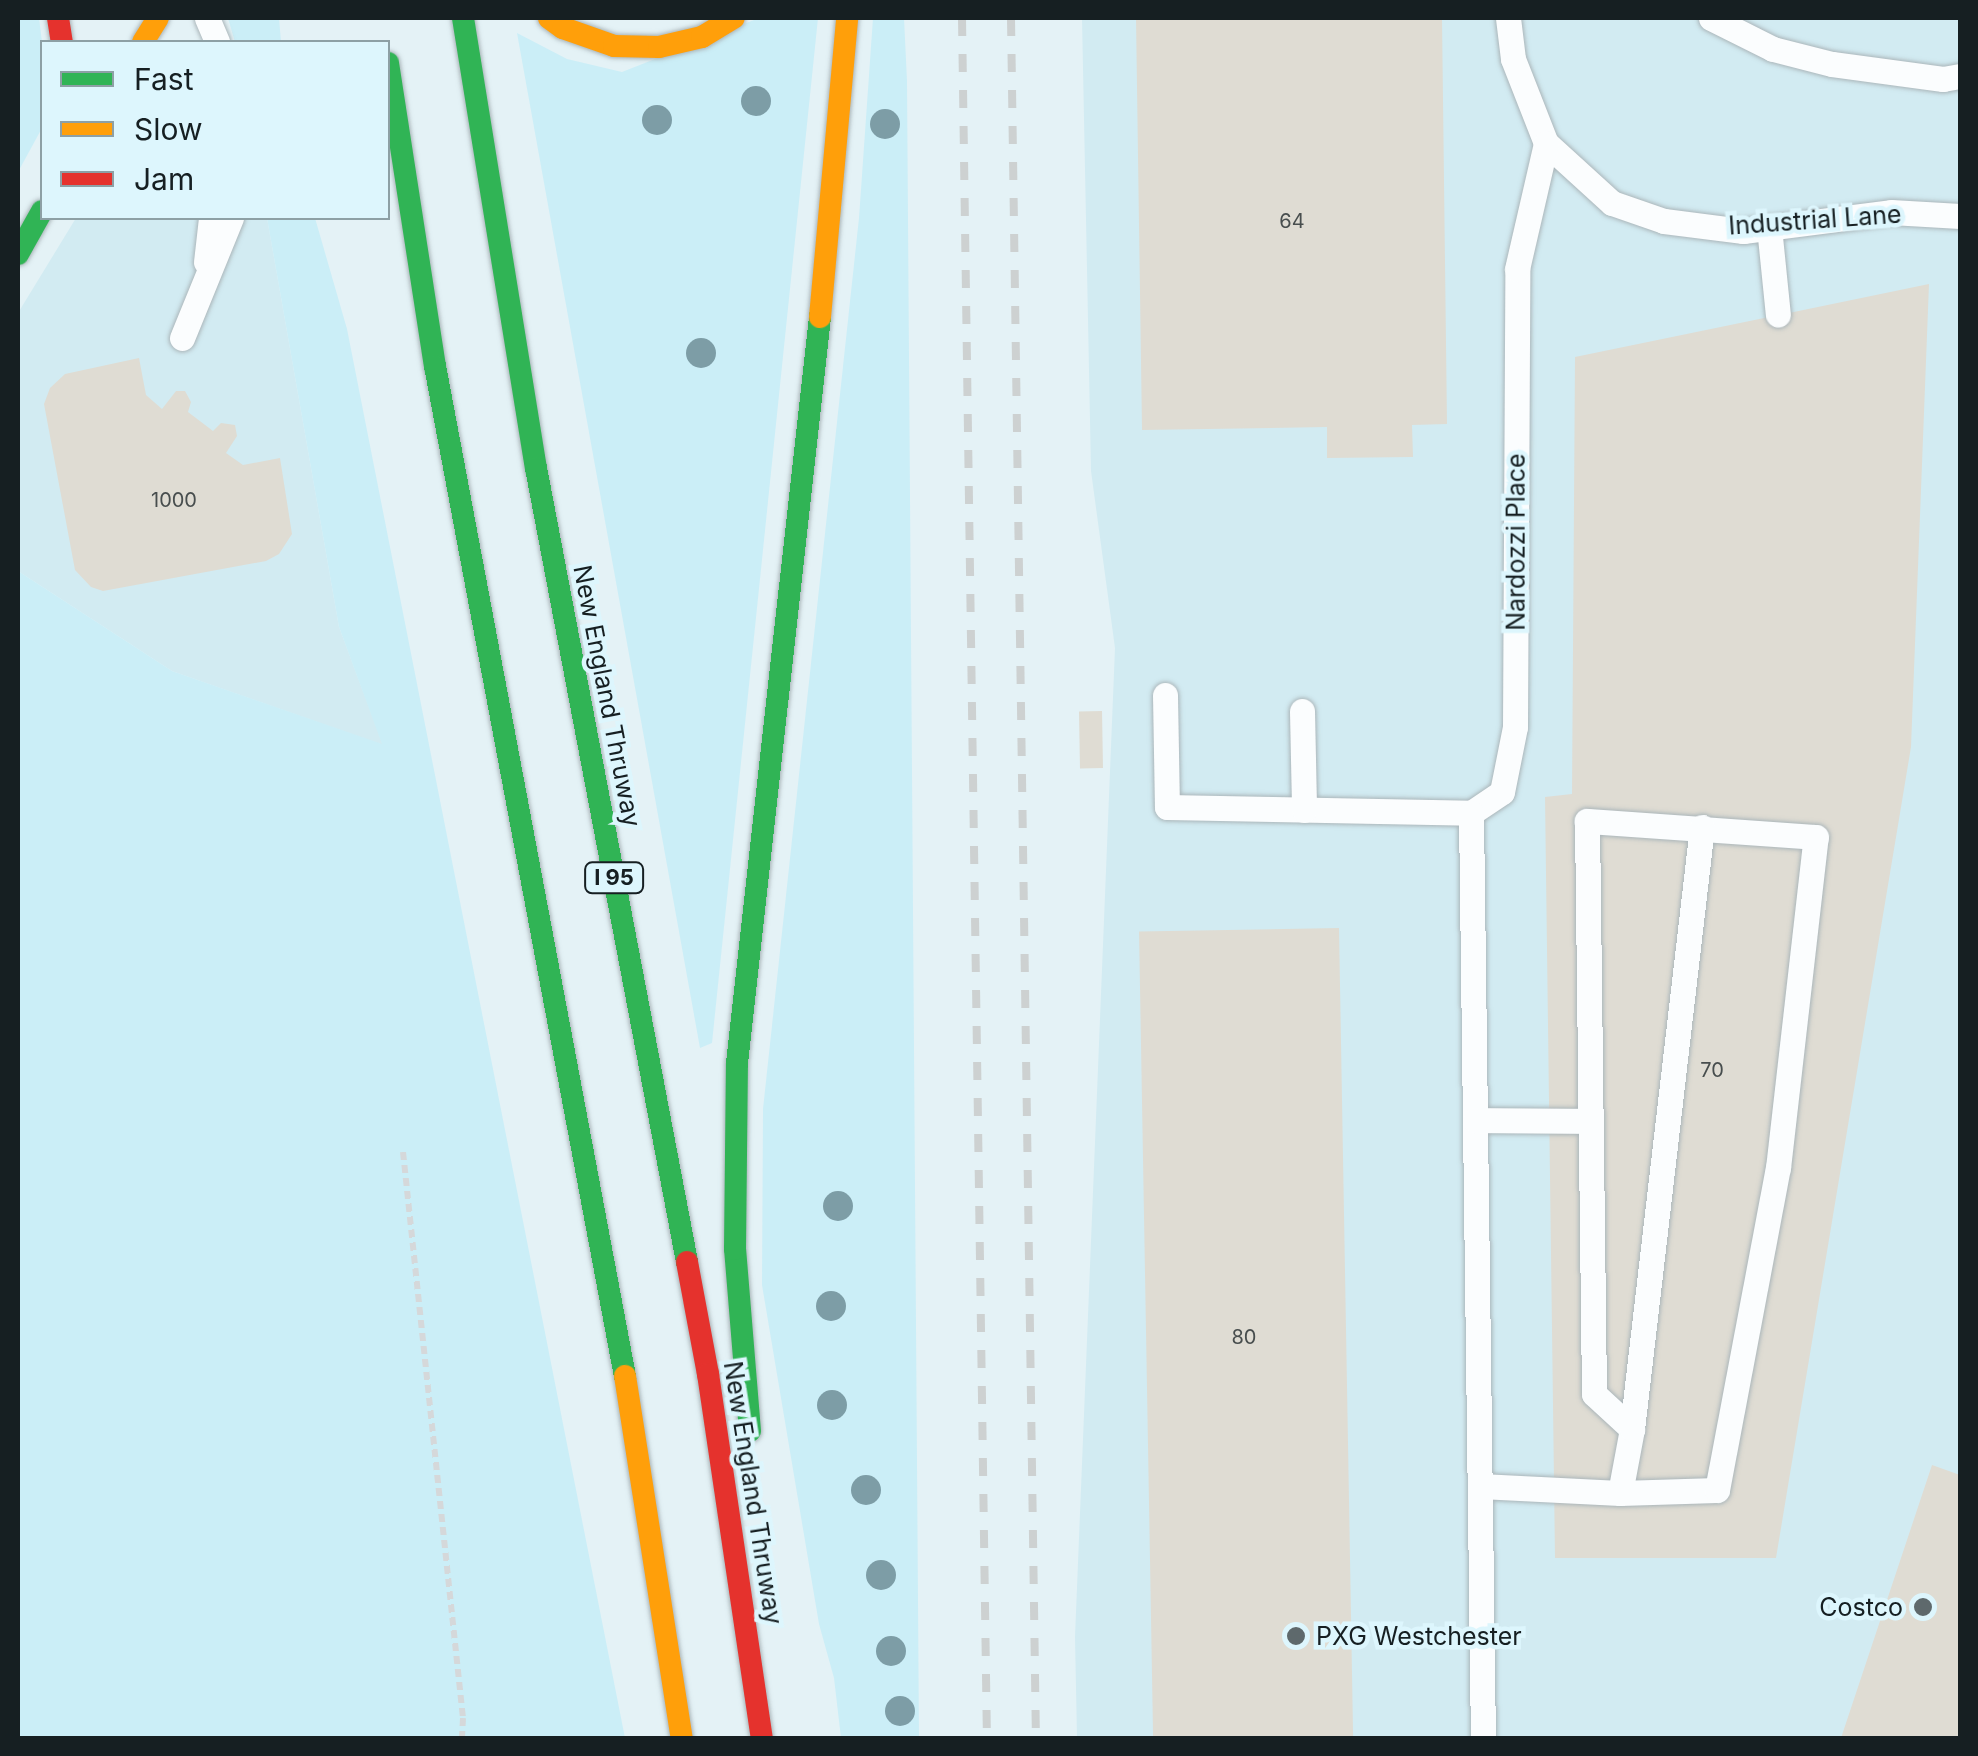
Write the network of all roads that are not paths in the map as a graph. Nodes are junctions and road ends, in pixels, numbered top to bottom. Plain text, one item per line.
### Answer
1 (158, 18) edge
2 (463, 18) edge
3 (549, 18) edge
4 (734, 18) edge
5 (847, 18) edge
6 (1508, 18) edge
7 (1712, 18) edge
8 (144, 40) edge
9 (390, 76) edge
10 (1960, 76) edge
11 (1546, 142) junction
12 (40, 215) edge
13 (1960, 216) edge
14 (211, 220) edge
15 (230, 220) edge
16 (1769, 227) junction
17 (18, 254) edge
18 (204, 282) junction
19 (1778, 315) dead end
20 (182, 338) dead end
21 (1165, 695) dead end
22 (1302, 711) dead end
23 (1304, 810) junction
24 (1471, 813) junction
25 (1702, 827) junction
26 (1475, 1120) junction
27 (1590, 1121) junction
28 (1632, 1428) junction
29 (752, 1464) dead end
30 (1480, 1486) junction
31 (1620, 1493) junction
32 (760, 1562) dead end
33 (682, 1738) edge
34 (762, 1738) edge
35 (775, 1738) edge
36 (1483, 1738) edge

1 - 8 main road
2 - 34 main road, New England Thruway / I 95
3 - 4 main road
5 - 29 main road
6 - 11 lane, Industrial Lane
7 - 10 lane
9 - 33 main road
11 - 16 lane, Industrial Lane
11 - 24 lane, Nardozzi Place
12 - 17 main road
13 - 16 lane, Industrial Lane
14 - 18 lane
15 - 18 lane
16 - 19 lane
18 - 20 lane
21 - 23 lane
22 - 23 lane
23 - 24 lane
24 - 26 lane
25 - 27 lane
25 - 28 lane
25 - 31 lane
26 - 27 lane
26 - 30 lane
27 - 28 lane
28 - 31 lane
30 - 31 lane
30 - 36 lane
32 - 35 main road

